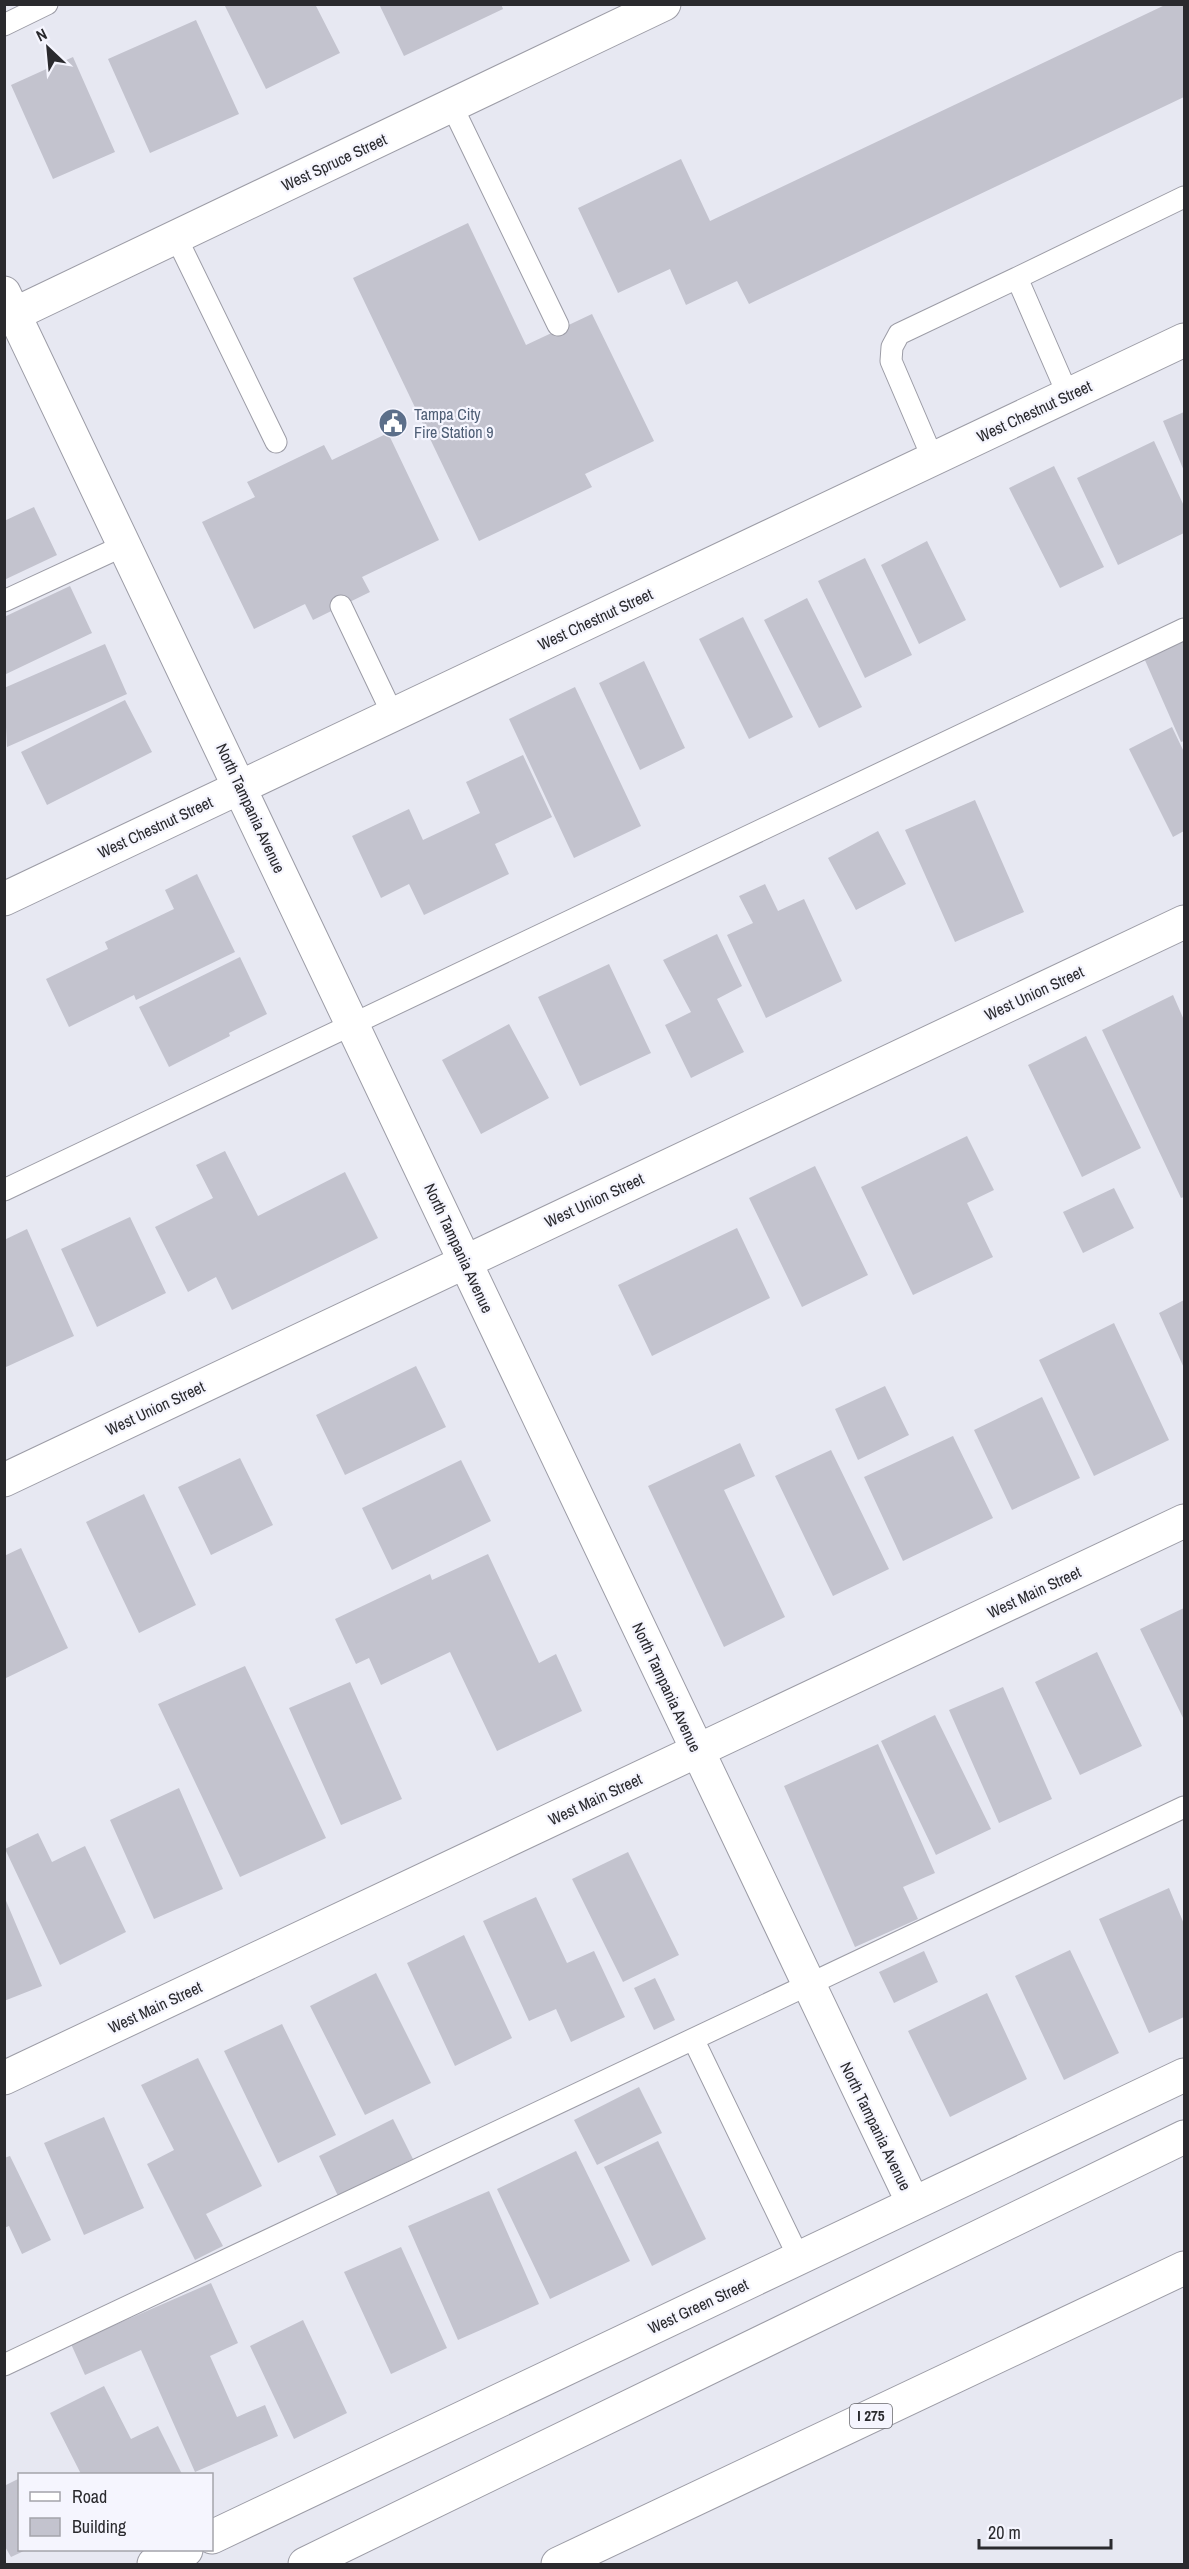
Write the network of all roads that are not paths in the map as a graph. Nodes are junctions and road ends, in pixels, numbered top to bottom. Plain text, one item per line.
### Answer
1 (47, 4) edge
2 (664, 4) edge
3 (4, 25) edge
4 (452, 106) junction
5 (1185, 197) edge
6 (176, 237) junction
7 (1017, 278) junction
8 (8, 308) edge
9 (558, 325) dead end
10 (1185, 340) edge
11 (1068, 395) junction
12 (276, 442) dead end
13 (933, 459) junction
14 (125, 545) junction
15 (4, 601) edge
16 (341, 606) dead end
17 (1185, 630) edge
18 (393, 715) junction
19 (241, 787) junction
20 (4, 898) edge
21 (1185, 922) edge
22 (354, 1025) junction
23 (4, 1190) edge
24 (465, 1261) junction
25 (4, 1480) edge
26 (1185, 1521) edge
27 (698, 1751) junction
28 (1185, 1807) edge
29 (808, 1984) junction
30 (698, 2049) dead end
31 (1185, 2075) edge
32 (4, 2078) edge
33 (1185, 2137) edge
34 (913, 2203) junction
35 (799, 2258) junction
36 (1185, 2268) edge
37 (4, 2365) edge
38 (213, 2537) edge
39 (184, 2551) edge
40 (154, 2565) edge
41 (305, 2565) edge
42 (558, 2565) edge

1 - 3 lane
2 - 4 main road, West Spruce Street
4 - 6 main road, West Spruce Street
4 - 9 lane
5 - 7 lane
6 - 8 main road, West Spruce Street
6 - 12 lane
7 - 11 lane
7 - 13 lane
8 - 14 main road, North Tampania Avenue
10 - 11 main road, West Chestnut Street
11 - 13 main road, West Chestnut Street
13 - 18 main road, West Chestnut Street
14 - 15 lane
14 - 19 main road, North Tampania Avenue
16 - 18 lane
17 - 22 lane
18 - 19 main road, West Chestnut Street
19 - 20 main road, West Chestnut Street
19 - 22 main road, North Tampania Avenue
21 - 24 main road, West Union Street
22 - 23 lane
22 - 24 main road, North Tampania Avenue
24 - 25 main road, West Union Street
24 - 27 main road, North Tampania Avenue
26 - 27 main road, West Main Street
27 - 29 main road, North Tampania Avenue
27 - 32 main road, West Main Street
28 - 29 lane
29 - 34 main road, North Tampania Avenue
29 - 37 lane
30 - 35 lane
31 - 34 main road, West Green Street
33 - 41 main road
34 - 35 main road, West Green Street
35 - 38 main road, West Green Street
36 - 42 main road, I 275
39 - 40 main road

